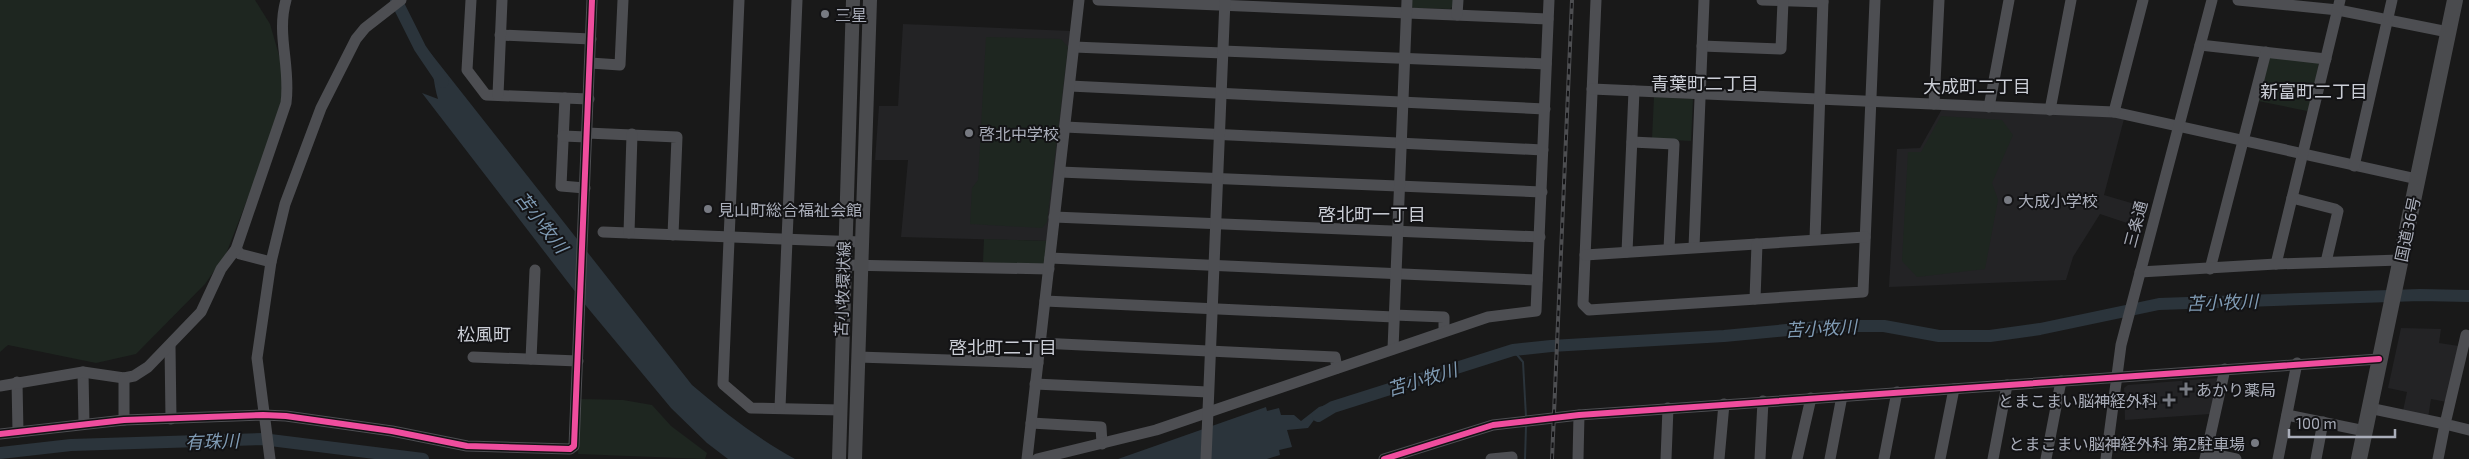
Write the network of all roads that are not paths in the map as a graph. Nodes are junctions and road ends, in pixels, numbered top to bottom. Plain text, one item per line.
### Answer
1 (286, 0) edge
2 (401, 0) edge
3 (471, 0) edge
4 (502, 0) edge
5 (592, 0) edge
6 (622, 0) edge
7 (739, 0) edge
8 (797, 0) edge
9 (853, 0) edge
10 (870, 0) edge
11 (1079, 0) edge
12 (1100, 0) edge
13 (1407, 0) edge
14 (1458, 0) edge
15 (1549, 0) edge
16 (1596, 0) edge
17 (1704, 0) edge
18 (1762, 0) edge
19 (1875, 0) edge
20 (1939, 0) edge
21 (2009, 0) edge
22 (2071, 0) edge
23 (2143, 0) edge
24 (2212, 0) edge
25 (2238, 0) edge
26 (2392, 0) edge
27 (2455, 0) edge
28 (1160, 1) edge
29 (1783, 1) edge
30 (1823, 1) edge
31 (1225, 3) edge
32 (1253, 3) edge
33 (1348, 5) edge
34 (2339, 5) edge
35 (1372, 6) edge
36 (1406, 13) junction
37 (1457, 15) junction
38 (1548, 19) junction
39 (2388, 20) junction
40 (2448, 32) junction
41 (500, 35) junction
42 (591, 39) junction
43 (2200, 45) junction
44 (1074, 46) junction
45 (1702, 46) junction
46 (1223, 52) junction
47 (2266, 52) junction
48 (1405, 59) junction
49 (2326, 59) junction
50 (590, 64) junction
51 (1546, 64) junction
52 (1070, 86) junction
53 (1592, 89) junction
54 (1634, 91) junction
55 (1221, 93) junction
56 (1700, 94) junction
57 (498, 95) junction
58 (565, 98) junction
59 (589, 99) junction
60 (1820, 99) junction
61 (1403, 101) junction
62 (1871, 101) junction
63 (1934, 104) junction
64 (1989, 107) junction
65 (1545, 108) junction
66 (2050, 110) junction
67 (2114, 112) junction
68 (2178, 126) junction
69 (1065, 127) junction
70 (632, 134) junction
71 (587, 135) junction
72 (1219, 135) junction
73 (563, 136) junction
74 (2242, 140) junction
75 (1632, 142) junction
76 (1402, 143) junction
77 (1543, 150) junction
78 (2302, 154) junction
79 (2354, 166) junction
80 (1060, 172) junction
81 (1217, 178) junction
82 (2417, 179) junction
83 (1400, 186) junction
84 (585, 188) junction
85 (1542, 192) junction
86 (2292, 198) junction
87 (1054, 217) junction
88 (1216, 224) junction
89 (1398, 230) junction
90 (603, 232) dead end
91 (629, 233) junction
92 (673, 235) junction
93 (729, 237) junction
94 (1540, 237) junction
95 (1865, 237) junction
96 (1815, 239) junction
97 (787, 240) junction
98 (846, 241) junction
99 (861, 242) junction
100 (1757, 244) junction
101 (1694, 247) junction
102 (236, 249) junction
103 (1669, 249) junction
104 (1627, 252) junction
105 (1585, 255) junction
106 (271, 262) junction
107 (2326, 262) junction
108 (1049, 264) junction
109 (2276, 264) junction
110 (2399, 264) junction
111 (845, 265) junction
112 (861, 265) junction
113 (1214, 266) junction
114 (2210, 269) junction
115 (535, 270) dead end
116 (2140, 272) junction
117 (1396, 273) junction
118 (1538, 280) junction
119 (1755, 299) junction
120 (1045, 301) junction
121 (1212, 308) junction
122 (1394, 316) junction
123 (1444, 331) junction
124 (2466, 334) dead end
125 (1040, 343) junction
126 (170, 346) junction
127 (1393, 349) junction
128 (1210, 350) junction
129 (473, 357) dead end
130 (858, 357) junction
131 (531, 359) junction
132 (2379, 359) junction
133 (578, 361) junction
134 (1038, 363) junction
135 (2296, 363) junction
136 (1337, 368) junction
137 (2225, 369) junction
138 (83, 372) junction
139 (2116, 376) junction
140 (124, 378) junction
141 (2061, 381) junction
142 (17, 382) junction
143 (1036, 384) junction
144 (2007, 385) junction
145 (0, 386) edge
146 (1954, 389) junction
147 (1208, 392) junction
148 (1898, 392) junction
149 (1842, 396) junction
150 (1811, 398) junction
151 (1763, 401) junction
152 (1724, 404) junction
153 (780, 408) junction
154 (1668, 408) junction
155 (2369, 408) junction
156 (841, 410) junction
157 (1579, 415) junction
158 (2287, 415) junction
159 (1208, 416) junction
160 (171, 419) junction
161 (124, 420) junction
162 (264, 420) junction
163 (2323, 422) junction
164 (1031, 423) junction
165 (84, 424) junction
166 (2445, 424) junction
167 (2469, 430) edge
168 (2365, 431) junction
169 (18, 432) junction
170 (0, 434) edge
171 (1102, 444) junction
172 (269, 455) edge
173 (2206, 456) edge
174 (843, 457) edge
175 (855, 459) edge
176 (1027, 459) edge
177 (1037, 459) edge
178 (1206, 459) edge
179 (1384, 459) edge
180 (1491, 459) edge
181 (1512, 459) edge
182 (1578, 459) edge
183 (1666, 459) edge
184 (1719, 459) edge
185 (1760, 459) edge
186 (1797, 459) edge
187 (1830, 459) edge
188 (1884, 459) edge
189 (1940, 459) edge
190 (1993, 459) edge
191 (2046, 459) edge
192 (2106, 459) edge
193 (2236, 459) edge
194 (2278, 459) edge
195 (2316, 459) edge
196 (2359, 459) edge
197 (2438, 459) edge

1 - 102 street
2 - 106 street
3 - 57 street
4 - 41 street
5 - 42 street
6 - 50 street
7 - 93 street
8 - 97 street
9 - 98 main road, 苫小牧環状線
10 - 99 main road, 苫小牧環状線
11 - 44 street
12 - 28 street
13 - 36 street
14 - 37 street
15 - 38 street
16 - 53 street
17 - 45 street
18 - 29 street
19 - 62 street
20 - 63 street
21 - 64 street
22 - 66 street
23 - 67 street
24 - 43 street, 三条通
25 - 34 street
26 - 39 street
27 - 40 highway, 国道36号
28 - 31 street
29 - 30 street
29 - 45 street
30 - 60 street
31 - 32 street
31 - 46 street
32 - 33 street
33 - 35 street
34 - 39 street
34 - 49 street
35 - 36 street
36 - 37 street
36 - 48 street
37 - 38 street
38 - 51 street
39 - 40 street
39 - 79 street
40 - 82 highway, 国道36号
41 - 42 street
41 - 57 street
42 - 50 street
43 - 47 street
43 - 68 street, 三条通
44 - 46 street
44 - 52 street
45 - 56 street
46 - 48 street
46 - 55 street
47 - 49 street
47 - 74 street
48 - 51 street
48 - 61 street
49 - 78 street
50 - 59 street
51 - 65 street
52 - 55 street
52 - 69 street
53 - 54 street
53 - 105 street
54 - 56 street
54 - 75 street
55 - 61 street
55 - 72 street
56 - 60 street
56 - 101 street
57 - 58 street
58 - 59 street
58 - 73 street
59 - 71 street
60 - 62 street
60 - 96 street
61 - 65 street
61 - 76 street
62 - 63 street
62 - 95 street
63 - 64 street
64 - 66 street
65 - 77 street
66 - 67 street
67 - 68 street
68 - 74 street
68 - 116 street, 三条通
69 - 72 street
69 - 80 street
70 - 71 street
70 - 91 street
70 - 92 street
71 - 73 street
71 - 84 street
72 - 76 street
72 - 81 street
73 - 84 street
74 - 78 street
74 - 114 street
75 - 103 street
75 - 104 street
76 - 77 street
76 - 83 street
77 - 85 street
78 - 79 street
78 - 86 street
79 - 82 street
80 - 81 street
80 - 87 street
81 - 83 street
81 - 88 street
82 - 110 highway, 国道36号
83 - 85 street
83 - 89 street
84 - 133 street
85 - 94 street
86 - 107 street
86 - 109 street
87 - 88 street
87 - 108 street
88 - 89 street
88 - 113 street
89 - 94 street
89 - 117 street
90 - 91 street
91 - 92 street
92 - 93 street
93 - 97 street
93 - 153 street
94 - 118 street
95 - 96 street
95 - 119 street
96 - 100 street
97 - 98 street
97 - 153 street
98 - 99 street
98 - 111 main road, 苫小牧環状線
99 - 112 main road, 苫小牧環状線
100 - 101 street
100 - 119 street
101 - 103 street
102 - 106 street
102 - 126 street
103 - 104 street
104 - 105 street
105 - 119 street
106 - 162 street
107 - 109 street
107 - 110 street
108 - 112 street
108 - 113 street
108 - 120 street
109 - 114 street
110 - 132 highway, 国道36号
111 - 112 street
111 - 156 main road, 苫小牧環状線
112 - 130 main road, 苫小牧環状線
113 - 117 street
113 - 121 street
114 - 116 street
115 - 131 street
116 - 139 street, 三条通
117 - 118 street
117 - 122 street
118 - 123 street
120 - 121 street
120 - 125 street
121 - 122 street
121 - 128 street
122 - 123 street
122 - 127 street
123 - 127 street
124 - 166 street
125 - 128 street
125 - 134 street
126 - 140 street
126 - 160 street
127 - 136 street
128 - 136 street
128 - 147 street
129 - 131 street
130 - 134 street
130 - 175 main road, 苫小牧環状線
131 - 133 street
132 - 135 street
132 - 155 highway, 国道36号
133 - 162 street
134 - 143 street
135 - 137 street
135 - 158 street
136 - 159 street
137 - 139 street
137 - 173 street
138 - 140 street
138 - 142 street
138 - 165 street
139 - 141 street
139 - 192 street, 三条通
140 - 161 street
141 - 144 street
141 - 191 street
142 - 145 street
142 - 169 street
143 - 147 street
143 - 164 street
144 - 146 street
144 - 190 street
146 - 148 street
146 - 189 street
147 - 159 street
148 - 149 street
148 - 188 street
149 - 150 street
149 - 187 street
150 - 151 street
150 - 186 street
151 - 152 street
151 - 185 street
152 - 154 street
152 - 184 street
153 - 156 street
154 - 157 street
154 - 183 street
155 - 166 street
155 - 168 highway, 国道36号
156 - 174 main road, 苫小牧環状線
157 - 179 street
157 - 182 street
158 - 163 street
158 - 194 street
159 - 171 street
159 - 178 street
160 - 161 street
160 - 162 street
161 - 165 street
162 - 172 street
163 - 168 street
163 - 195 street
164 - 171 street
164 - 176 street
165 - 169 street
166 - 167 street
166 - 197 street
168 - 196 highway, 国道36号
169 - 170 street
171 - 177 street
173 - 193 street
180 - 181 street

